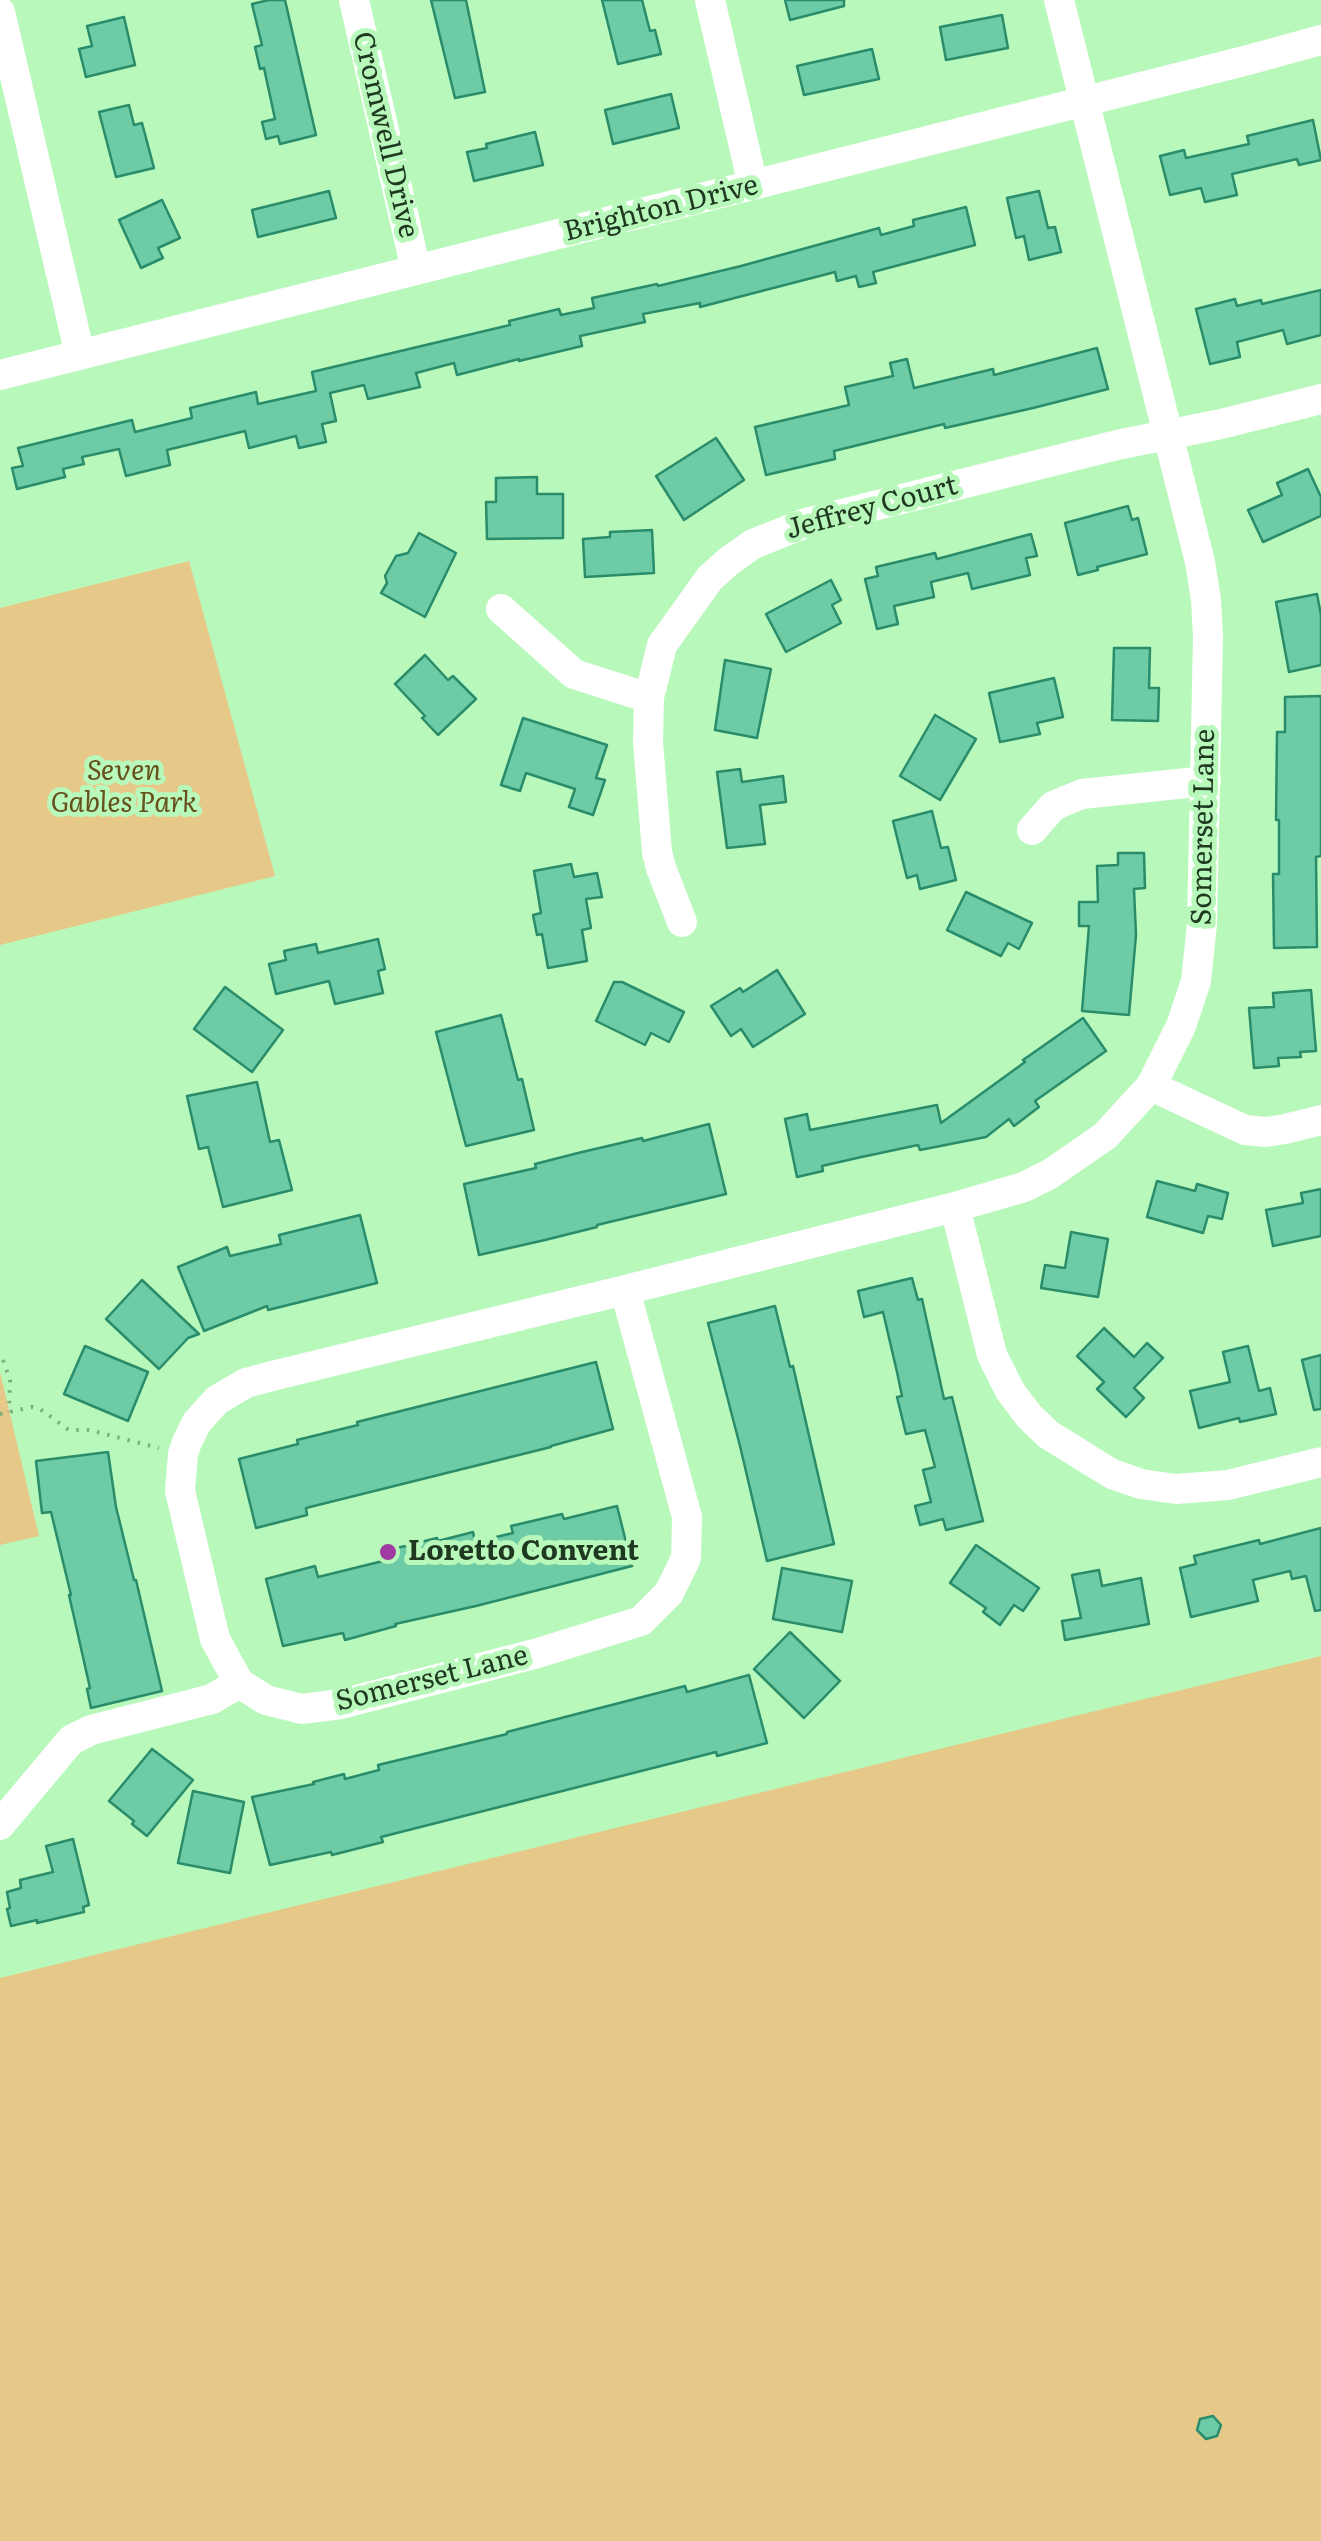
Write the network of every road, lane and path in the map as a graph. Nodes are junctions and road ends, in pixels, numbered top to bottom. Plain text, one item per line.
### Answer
1 (354, 0) edge
2 (710, 0) edge
3 (1060, 0) edge
4 (0, 12) edge
5 (1321, 40) edge
6 (1083, 102) junction
7 (754, 186) junction
8 (416, 270) junction
9 (80, 355) junction
10 (0, 375) edge
11 (1321, 400) edge
12 (1168, 434) junction
13 (501, 609) dead end
14 (649, 698) junction
15 (1206, 781) junction
16 (1032, 830) dead end
17 (682, 922) dead end
18 (1152, 1086) junction
19 (1321, 1120) edge
20 (955, 1207) junction
21 (626, 1290) junction
22 (2, 1360) dead end
23 (9, 1412) junction
24 (0, 1414) edge
25 (184, 1454) junction
26 (1321, 1462) edge
27 (239, 1683) junction
28 (0, 1825) edge

1 - 8 street, Cromwell Drive
2 - 7 street
3 - 6 street, Somerset Lane
4 - 9 street
5 - 6 street, Brighton Drive
6 - 7 street, Brighton Drive
6 - 12 street, Somerset Lane
7 - 8 street, Brighton Drive
8 - 9 street, Brighton Drive
9 - 10 street, Brighton Drive
11 - 12 street, Jeffrey Court
12 - 14 street, Jeffrey Court
12 - 15 street, Somerset Lane
13 - 14 street
14 - 17 street, Jeffrey Court
15 - 16 street
15 - 18 street, Somerset Lane
18 - 19 street
18 - 20 street, Somerset Lane
20 - 21 street, Somerset Lane
20 - 26 street
21 - 25 street, Somerset Lane
21 - 27 street, Somerset Lane
22 - 23 path
23 - 24 path
23 - 25 path
25 - 27 street, Somerset Lane
27 - 28 street

